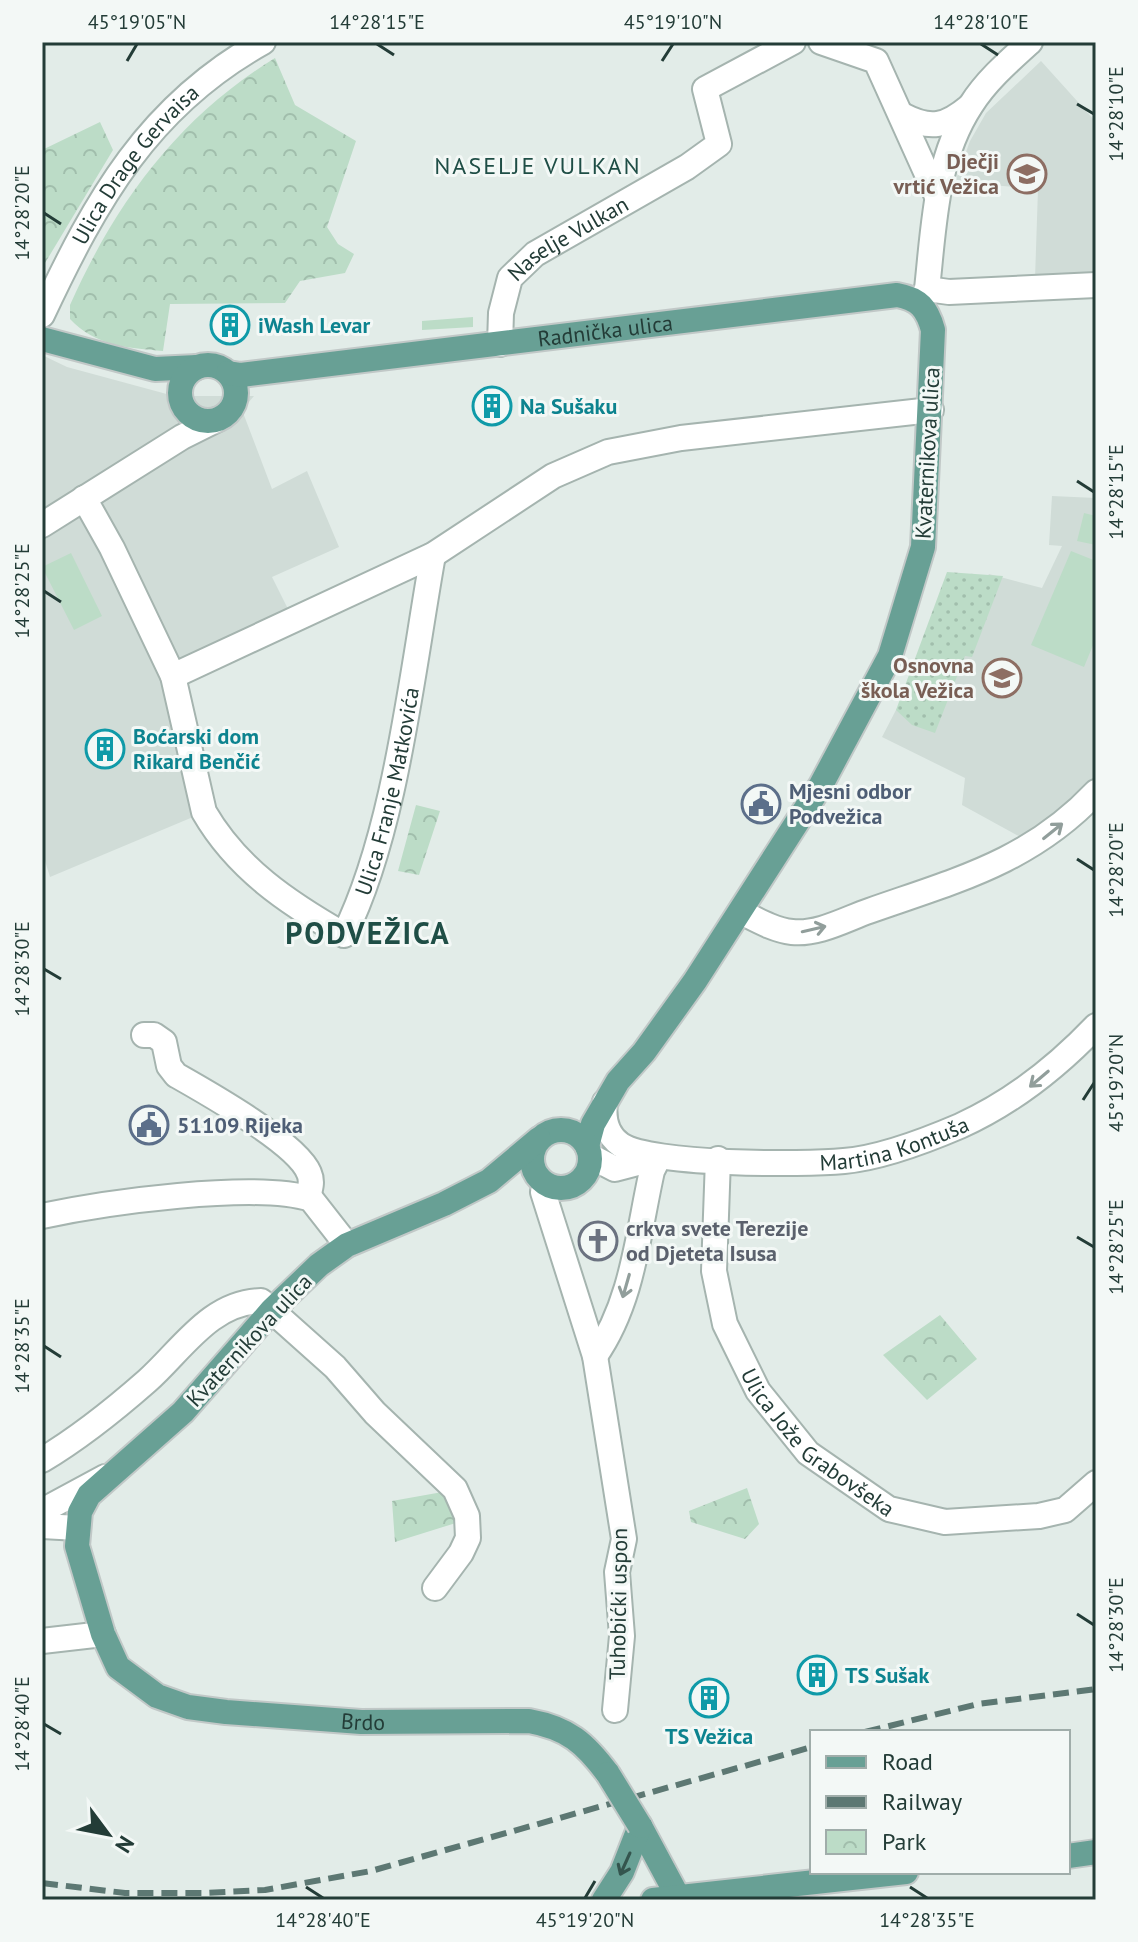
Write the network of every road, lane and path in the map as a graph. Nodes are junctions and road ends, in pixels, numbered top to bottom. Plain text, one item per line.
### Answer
1 (263, 42) edge
2 (793, 42) edge
3 (821, 42) edge
4 (1030, 42) edge
5 (969, 107) junction
6 (906, 122) junction
7 (959, 130) junction
8 (936, 194) junction
9 (1096, 285) edge
10 (924, 296) junction
11 (42, 315) edge
12 (42, 339) edge
13 (500, 344) junction
14 (197, 367) junction
15 (290, 368) junction
16 (155, 369) junction
17 (228, 373) junction
18 (179, 390) junction
19 (236, 397) junction
20 (931, 410) junction
21 (185, 426) junction
22 (84, 498) junction
23 (42, 525) edge
24 (433, 555) junction
25 (173, 676) junction
26 (1096, 792) edge
27 (741, 912) junction
28 (1096, 1026) edge
29 (144, 1035) dead end
30 (618, 1081) junction
31 (605, 1102) junction
32 (547, 1135) junction
33 (588, 1151) junction
34 (659, 1157) junction
35 (718, 1159) junction
36 (489, 1181) junction
37 (541, 1186) junction
38 (308, 1197) junction
39 (42, 1216) edge
40 (347, 1245) junction
41 (272, 1310) junction
42 (595, 1356) junction
43 (42, 1460) edge
44 (108, 1475) junction
45 (1096, 1483) edge
46 (42, 1511) edge
47 (42, 1526) edge
48 (78, 1528) junction
49 (435, 1588) dead end
50 (103, 1634) junction
51 (42, 1641) edge
52 (615, 1710) dead end
53 (640, 1826) junction
54 (1096, 1852) edge
55 (1070, 1856) edge
56 (886, 1874) edge
57 (677, 1895) junction
58 (604, 1900) edge
59 (653, 1900) edge

1 - 11 street, Ulica Drage Gervaisa
2 - 13 street, Naselje Vulkan
3 - 6 street, Kvaternikova ulica
4 - 5 street, Kvaternikova ulica
5 - 6 street
5 - 7 street, Kvaternikova ulica
6 - 7 street
6 - 8 street, Kvaternikova ulica
7 - 8 street, Kvaternikova ulica
8 - 10 street, Kvaternikova ulica
9 - 10 street, Radnička ulica
10 - 13 main road, Radnička ulica
10 - 20 main road, Kvaternikova ulica
12 - 16 main road, Radnička ulica
13 - 15 main road, Radnička ulica
14 - 16 main road, Radnička ulica
14 - 17 main road, Radnička ulica
14 - 18 main road
15 - 17 main road, Radnička ulica
15 - 19 main road, Radnička ulica
16 - 18 main road, Radnička ulica
17 - 19 main road
18 - 21 main road, Radnička ulica
19 - 21 main road, Radnička ulica
20 - 24 street
20 - 27 main road, Kvaternikova ulica
21 - 22 street
22 - 23 street
22 - 25 street, Ulica Franje Matkovića
24 - 25 street
24 - 25 street, Ulica Franje Matkovića
27 -> 26 street
27 - 30 main road, Kvaternikova ulica
28 -> 35 street, Martina Kontuša
29 - 38 street
30 - 31 main road, Kvaternikova ulica
30 - 32 main road, Kvaternikova ulica
31 - 33 main road, Kvaternikova ulica
31 - 34 street, Martina Kontuša
32 - 33 main road
32 - 36 main road, Kvaternikova ulica
32 - 37 main road
33 - 34 street, Martina Kontuša
33 - 37 main road, Kvaternikova ulica
34 - 35 street, Martina Kontuša
34 -> 42 street
35 - 45 street, Ulica Jože Grabovšeka
36 - 37 main road, Kvaternikova ulica
36 - 40 main road, Kvaternikova ulica
37 - 42 street, Tuhobićki uspon
38 - 39 street
38 - 40 street
40 - 41 main road, Kvaternikova ulica
41 - 43 street
41 - 44 main road, Kvaternikova ulica
41 - 49 street
42 - 52 street, Tuhobićki uspon
44 - 46 street, Kvaternikova ulica
44 - 48 main road, Kvaternikova ulica
47 - 48 street
48 - 50 main road, Brdo
50 - 51 street
50 - 53 main road, Brdo, bridge
53 - 57 main road, Brdo
53 -> 58 main road
54 - 55 main road
56 - 57 main road
57 - 59 main road

